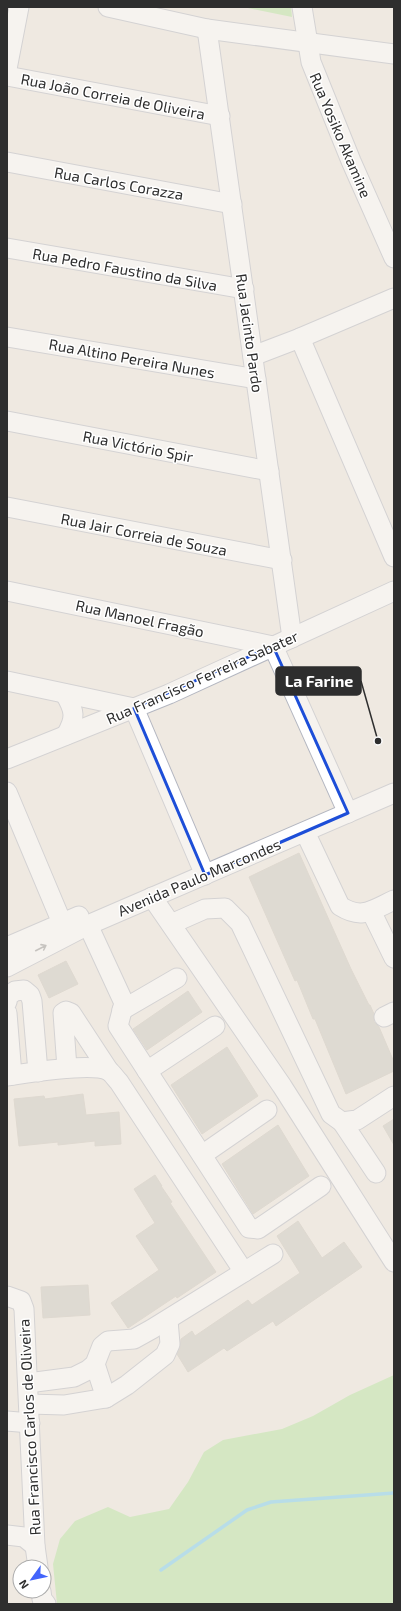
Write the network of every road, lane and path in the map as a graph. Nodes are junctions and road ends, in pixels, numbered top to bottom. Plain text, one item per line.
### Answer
1 (19, 7) edge
2 (108, 7) edge
3 (302, 7) edge
4 (207, 28) junction
5 (307, 43) junction
6 (394, 54) edge
7 (7, 69) edge
8 (7, 76) edge
9 (220, 116) junction
10 (7, 162) edge
11 (232, 204) junction
12 (7, 248) edge
13 (394, 258) edge
14 (244, 289) junction
15 (394, 298) edge
16 (7, 337) edge
17 (300, 338) junction
18 (253, 356) junction
19 (256, 379) junction
20 (7, 421) edge
21 (269, 471) junction
22 (7, 507) edge
23 (394, 557) edge
24 (282, 560) junction
25 (394, 590) edge
26 (7, 591) edge
27 (292, 638) junction
28 (273, 646) junction
29 (7, 681) edge
30 (65, 694) junction
31 (134, 708) junction
32 (66, 735) junction
33 (7, 759) edge
34 (7, 792) edge
35 (393, 793) edge
36 (346, 808) junction
37 (305, 832) junction
38 (202, 870) junction
39 (152, 897) junction
40 (394, 900) edge
41 (372, 910) junction
42 (62, 923) junction
43 (171, 924) junction
44 (88, 925) junction
45 (7, 948) edge
46 (394, 958) edge
47 (7, 967) edge
48 (177, 978) dead end
49 (7, 1002) edge
50 (122, 1010) junction
51 (7, 1013) edge
52 (215, 1026) dead end
53 (67, 1068) junction
54 (109, 1071) junction
55 (147, 1071) junction
56 (38, 1072) junction
57 (10, 1076) edge
58 (394, 1096) edge
59 (267, 1110) dead end
60 (342, 1122) junction
61 (202, 1155) junction
62 (376, 1173) dead end
63 (321, 1186) dead end
64 (273, 1254) dead end
65 (394, 1262) edge
66 (244, 1272) junction
67 (7, 1296) edge
68 (168, 1320) junction
69 (95, 1364) junction
70 (28, 1383) junction
71 (106, 1398) junction
72 (29, 1404) junction
73 (7, 1421) edge
74 (30, 1423) junction
75 (7, 1535) edge
76 (35, 1546) junction
77 (37, 1559) edge

1 - 7 street
2 - 4 street
3 - 5 street, Rua Yosiko Akamine
4 - 5 street
4 - 9 street, Rua Jacinto Pardo
5 - 6 street
5 - 13 street, Rua Yosiko Akamine
8 - 9 street, Rua João Correia de Oliveira
9 - 11 street, Rua Jacinto Pardo
10 - 11 street, Rua Carlos Corazza
11 - 14 street, Rua Jacinto Pardo
12 - 14 street, Rua Pedro Faustino da Silva
14 - 18 street, Rua Jacinto Pardo
15 - 17 street
16 - 19 street, Rua Altino Pereira Nunes
17 - 18 street
17 - 23 street
18 - 19 street, Rua Jacinto Pardo
19 - 21 street, Rua Jacinto Pardo
20 - 21 street, Rua Victório Spir
21 - 24 street, Rua Jacinto Pardo
22 - 24 street, Rua Jair Correia de Souza
24 - 27 street, Rua Jacinto Pardo
25 - 27 street, Rua Francisco Ferreira Sabater
26 - 28 street, Rua Manoel Fragão
27 - 28 street, Rua Francisco Ferreira Sabater
28 - 31 street, Rua Francisco Ferreira Sabater
28 - 36 street
29 - 30 street
30 - 31 street
30 - 32 street
31 - 32 street, Rua Francisco Ferreira Sabater
31 - 38 street
32 - 33 street, Rua Francisco Ferreira Sabater
34 - 42 street
35 - 36 street, Avenida Paulo Marcondes
36 - 37 street, Avenida Paulo Marcondes
36 - 38 street, Avenida Paulo Marcondes
37 - 38 street, Avenida Paulo Marcondes
37 - 41 street
38 - 39 street, Avenida Paulo Marcondes
38 - 42 street, Avenida Paulo Marcondes
39 - 43 street
39 - 44 street, Avenida Paulo Marcondes
40 - 41 street
41 - 46 street
42 - 45 street, Avenida Paulo Marcondes
43 - 60 street
43 - 65 street
47 -> 44 street, Avenida Paulo Marcondes
44 - 50 street
48 - 50 street
49 - 56 street
50 - 55 street
51 - 57 street
52 - 55 street
53 - 54 street
53 - 54 street
53 - 56 street
54 - 66 street
55 - 61 street
56 - 57 street
58 - 60 street
59 - 61 street
60 - 62 street
61 - 63 street
64 - 66 street
66 - 68 street
67 - 70 street, Rua Francisco Carlos de Oliveira
68 - 69 street
68 - 71 street
69 - 70 street
69 - 71 street
70 - 72 street, Rua Francisco Carlos de Oliveira
71 - 72 street
72 - 74 street, Rua Francisco Carlos de Oliveira
73 - 74 street
74 - 76 street, Rua Francisco Carlos de Oliveira
75 - 76 street
76 - 77 street, Rua Francisco Carlos de Oliveira

